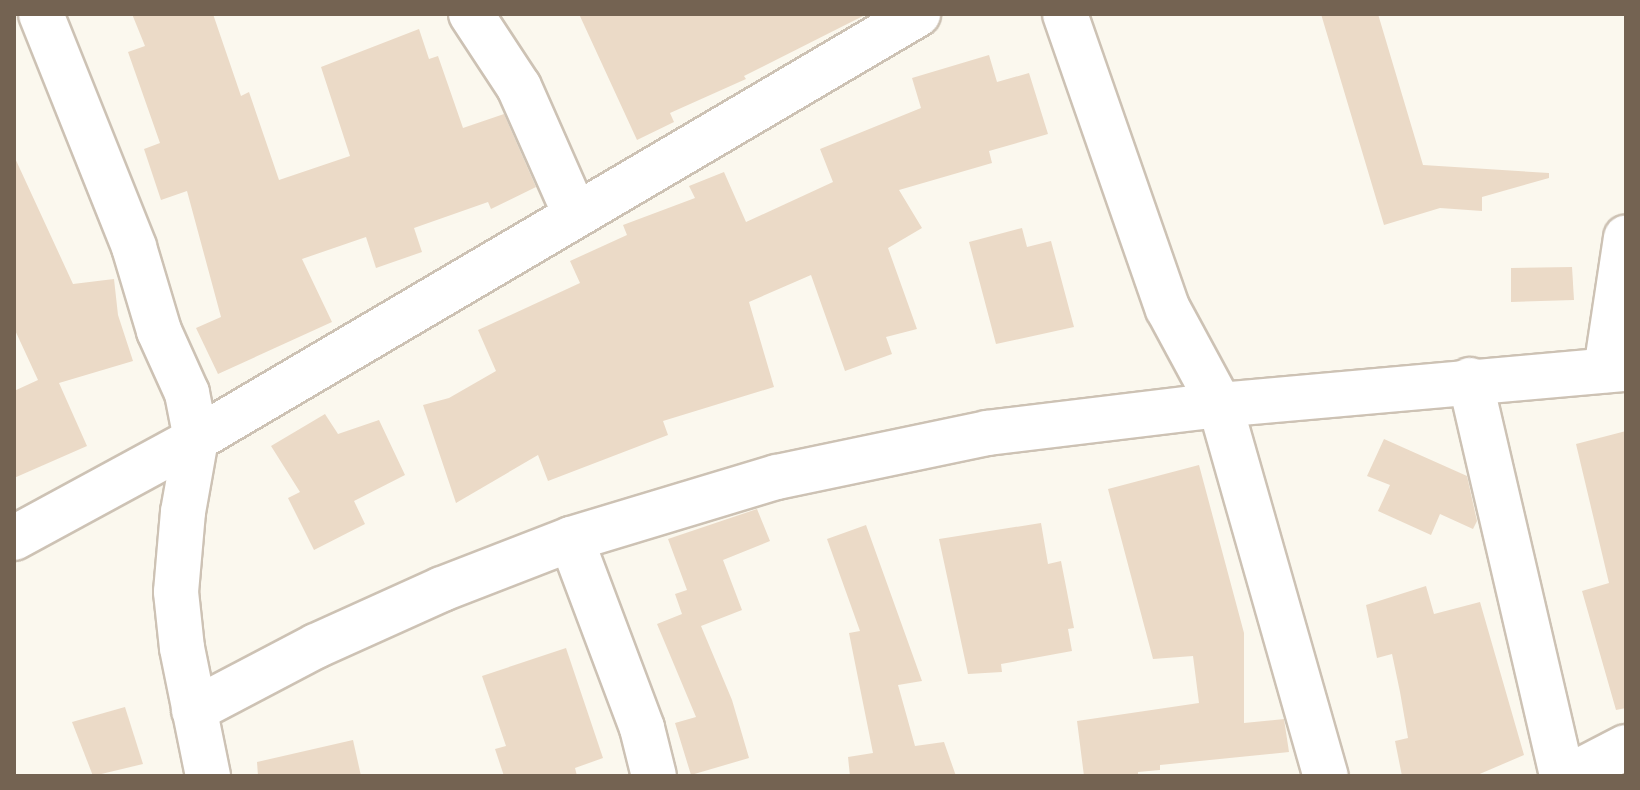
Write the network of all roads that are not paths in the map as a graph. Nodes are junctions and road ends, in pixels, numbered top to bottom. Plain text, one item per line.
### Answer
1 (41, 14) edge
2 (471, 14) edge
3 (918, 14) edge
4 (1065, 14) edge
5 (575, 214) junction
6 (1626, 237) edge
7 (1616, 370) edge
8 (1470, 380) junction
9 (1220, 405) junction
10 (196, 439) junction
11 (14, 538) edge
12 (571, 539) junction
13 (194, 710) junction
14 (1626, 747) edge
15 (208, 776) edge
16 (654, 776) edge
17 (1326, 776) edge
18 (1562, 776) edge
19 (1570, 776) edge

1 - 10 street
2 - 5 street
3 - 5 street
4 - 9 street
5 - 10 street
6 - 7 street
7 - 8 street
8 - 9 street
8 - 18 street
9 - 12 street
9 - 17 street
10 - 11 street
10 - 13 street
12 - 13 street
12 - 16 street
13 - 15 street
14 - 19 street

